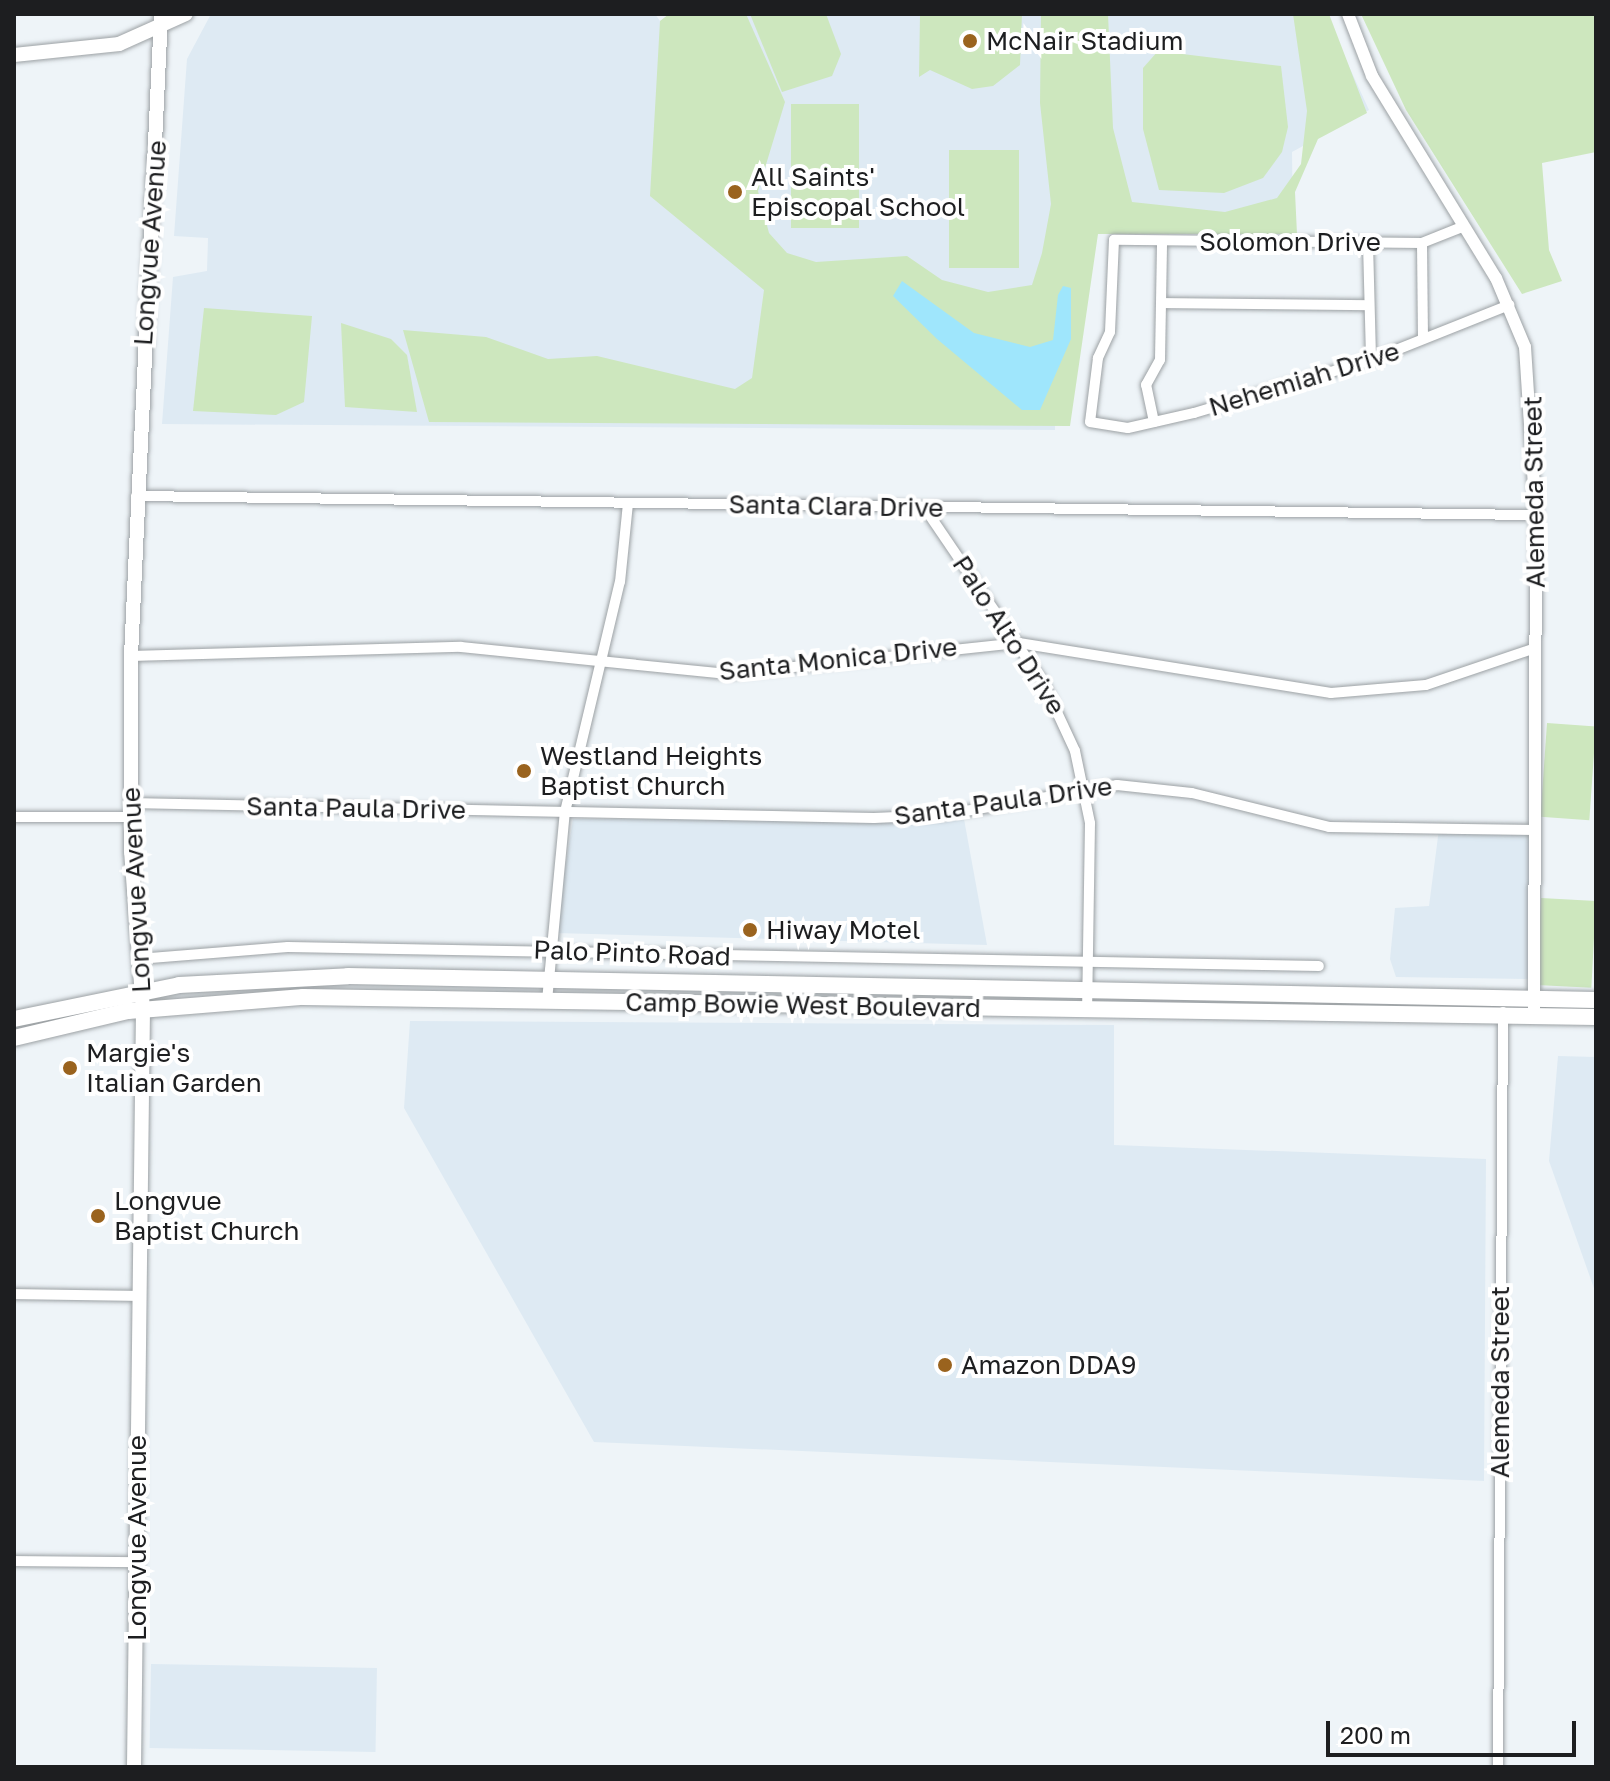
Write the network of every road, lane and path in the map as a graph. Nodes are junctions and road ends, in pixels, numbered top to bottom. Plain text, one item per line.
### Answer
1 (161, 14) edge
2 (186, 14) edge
3 (1348, 14) edge
4 (161, 30) junction
5 (14, 55) edge
6 (1462, 227) junction
7 (1162, 241) junction
8 (1368, 243) junction
9 (1422, 243) junction
10 (1162, 303) junction
11 (1368, 305) junction
12 (1509, 305) junction
13 (1423, 336) junction
14 (1371, 360) junction
15 (1090, 422) joint
16 (1154, 422) junction
17 (136, 496) junction
18 (628, 503) junction
19 (924, 507) junction
20 (1536, 515) junction
21 (1019, 643) junction
22 (1535, 648) junction
23 (131, 656) junction
24 (601, 665) junction
25 (1087, 788) junction
26 (130, 810) junction
27 (565, 812) junction
28 (14, 817) edge
29 (1535, 830) junction
30 (549, 949) junction
31 (138, 959) junction
32 (1087, 961) junction
33 (1319, 966) dead end
34 (548, 982) junction
35 (821, 988) junction
36 (141, 991) junction
37 (1503, 998) junction
38 (1534, 998) junction
39 (1596, 1000) edge
40 (547, 1001) junction
41 (1088, 1001) junction
42 (820, 1006) junction
43 (143, 1010) junction
44 (1503, 1016) junction
45 (1534, 1017) junction
46 (1596, 1017) edge
47 (14, 1019) edge
48 (14, 1038) edge
49 (14, 1294) edge
50 (138, 1296) junction
51 (14, 1561) edge
52 (138, 1562) junction
53 (134, 1767) edge
54 (1498, 1767) edge

1 - 4 main road, Longvue Avenue
2 - 4 main road
3 - 6 street, Alemeda Street
4 - 5 main road
4 - 17 main road, Longvue Avenue
6 - 9 street, Solomon Drive
6 - 12 street, Alemeda Street
7 - 8 street, Solomon Drive
7 - 10 street
7 - 15 street, Solomon Drive
8 - 9 street, Solomon Drive
8 - 11 street
9 - 13 street
10 - 11 street
10 - 16 street
11 - 14 street
12 - 13 street, Nehemiah Drive
12 - 20 street, Alemeda Street
13 - 14 street, Nehemiah Drive
14 - 16 street, Nehemiah Drive
15 - 16 street, Nehemiah Drive
17 - 18 street, Santa Clara Drive
17 - 23 main road, Longvue Avenue
18 - 19 street, Santa Clara Drive
18 - 24 street
19 - 20 street, Santa Clara Drive
19 - 21 street, Palo Alto Drive
20 - 22 street, Alemeda Street
21 - 22 street, Santa Monica Drive
21 - 24 street, Santa Monica Drive
21 - 25 street, Palo Alto Drive
22 - 29 street, Alemeda Street
23 - 24 street, Santa Monica Drive
23 - 26 main road, Longvue Avenue
24 - 27 street
25 - 27 street, Santa Paula Drive
25 - 29 street, Santa Paula Drive
25 - 32 street, Palo Alto Drive
26 - 27 street, Santa Paula Drive
26 - 28 street, Santa Paula Drive
26 - 31 main road, Longvue Avenue
27 - 30 street
29 - 38 street, Alemeda Street
30 - 31 street, Palo Pinto Road
30 - 32 street, Palo Pinto Road
30 - 34 street
31 - 36 main road, Longvue Avenue
32 - 33 street, Palo Pinto Road
32 - 41 street, Palo Alto Drive
34 - 35 main road, Camp Bowie West Boulevard
34 - 36 main road, Camp Bowie West Boulevard
34 - 40 street
35 - 41 main road, Camp Bowie West Boulevard
35 - 42 main road
36 - 43 main road, Longvue Avenue
36 - 47 main road, Camp Bowie West Boulevard
37 - 38 main road, Camp Bowie West Boulevard
37 - 41 main road, Camp Bowie West Boulevard
37 - 44 street, Alemeda Street
38 - 39 main road, Camp Bowie West Boulevard
38 - 45 street, Alemeda Street
40 - 42 main road, Camp Bowie West Boulevard
40 - 43 main road, Camp Bowie West Boulevard
41 - 42 main road, Camp Bowie West Boulevard
41 - 44 main road, Camp Bowie West Boulevard
43 - 48 main road, Camp Bowie West Boulevard
43 - 50 main road, Longvue Avenue
44 - 45 main road, Camp Bowie West Boulevard
44 - 54 street, Alemeda Street
45 - 46 main road, Camp Bowie West Boulevard
49 - 50 street
50 - 52 main road, Longvue Avenue
51 - 52 street
52 - 53 main road, Longvue Avenue

